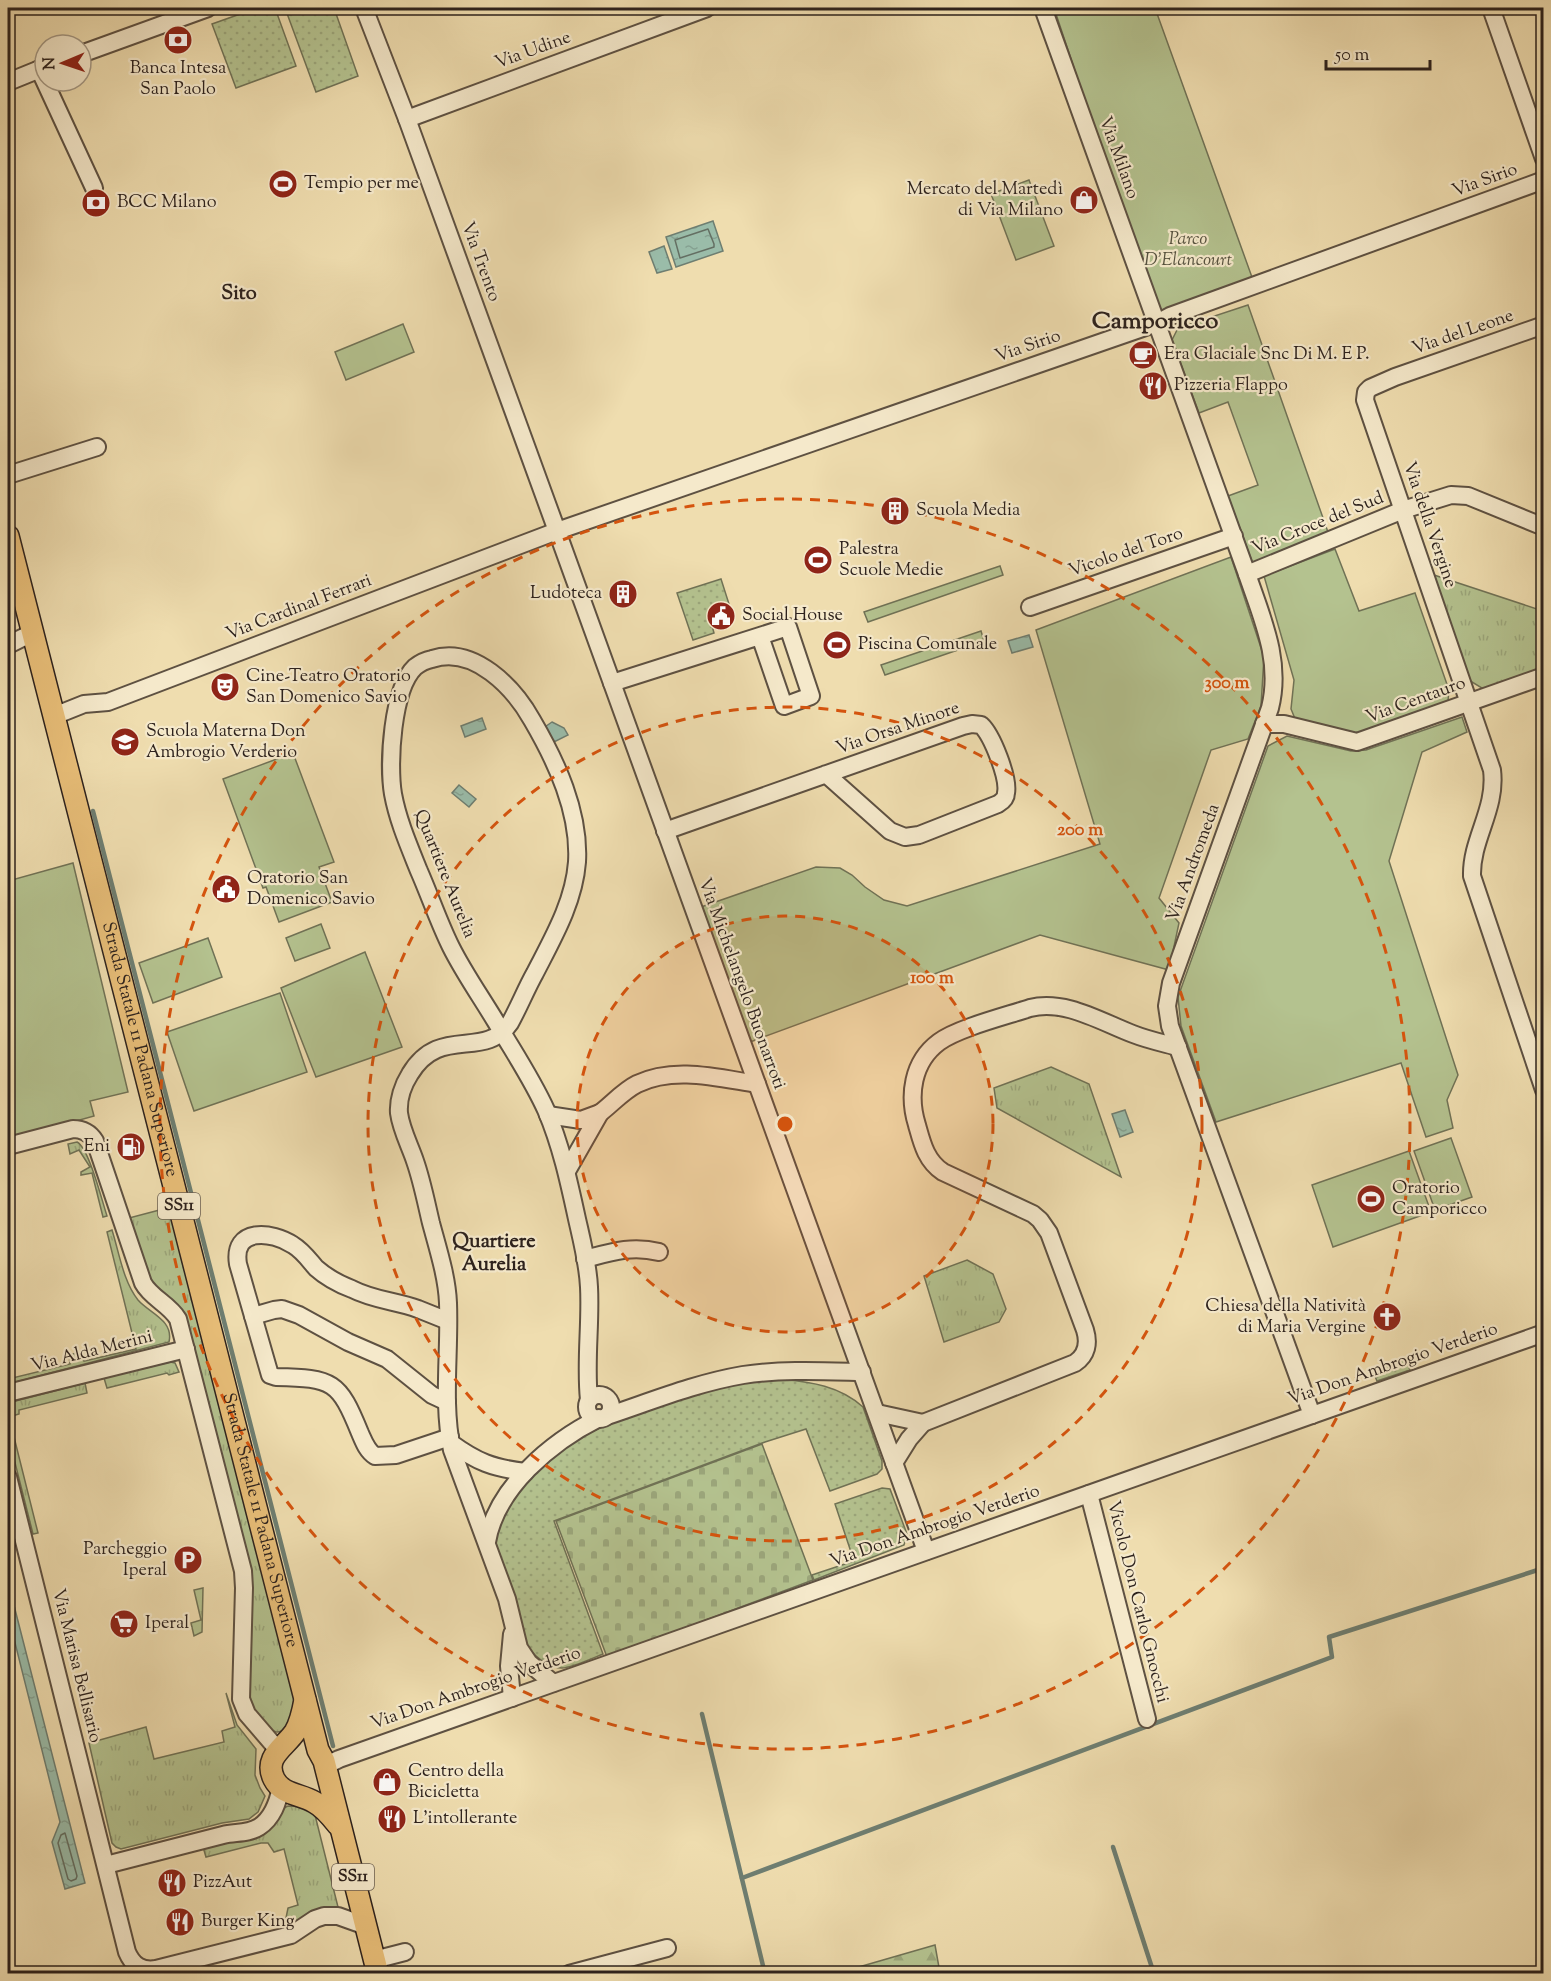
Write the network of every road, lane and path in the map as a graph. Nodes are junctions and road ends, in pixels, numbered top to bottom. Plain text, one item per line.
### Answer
1 (208, 8) edge
2 (364, 8) edge
3 (707, 8) edge
4 (1043, 8) edge
5 (1491, 8) edge
6 (93, 50) edge
7 (33, 72) edge
8 (8, 82) edge
9 (53, 93) edge
10 (407, 119) junction
11 (1544, 159) edge
12 (1544, 180) edge
13 (94, 188) dead end
14 (1156, 323) junction
15 (1544, 325) edge
16 (1395, 377) joint
17 (97, 447) dead end
18 (8, 475) edge
19 (1403, 510) junction
20 (1544, 527) edge
21 (557, 531) junction
22 (8, 536) edge
23 (1234, 536) junction
24 (1247, 574) junction
25 (1030, 607) dead end
26 (32, 633) junction
27 (760, 636) dead end
28 (8, 645) edge
29 (1544, 676) edge
30 (612, 683) junction
31 (1470, 702) junction
32 (54, 716) junction
33 (1264, 724) junction
34 (826, 774) junction
35 (664, 831) junction
36 (502, 1033) junction
37 (1178, 1047) junction
38 (757, 1084) junction
39 (1544, 1090) edge
40 (600, 1113) junction
41 (548, 1115) junction
42 (8, 1146) edge
43 (567, 1171) junction
44 (659, 1252) dead end
45 (585, 1259) junction
46 (253, 1316) junction
47 (448, 1321) junction
48 (1544, 1333) edge
49 (186, 1349) junction
50 (862, 1372) junction
51 (8, 1393) edge
52 (447, 1402) junction
53 (599, 1406) junction
54 (877, 1413) junction
55 (1312, 1414) junction
56 (923, 1423) junction
57 (450, 1440) junction
58 (894, 1462) junction
59 (525, 1472) junction
60 (8, 1477) edge
61 (1089, 1494) junction
62 (487, 1543) junction
63 (926, 1551) junction
64 (512, 1624) junction
65 (553, 1683) junction
66 (305, 1697) junction
67 (512, 1698) junction
68 (1147, 1719) dead end
69 (282, 1747) junction
70 (326, 1761) junction
71 (287, 1790) junction
72 (341, 1829) junction
73 (106, 1865) junction
74 (366, 1926) junction
75 (667, 1948) dead end
76 (405, 1952) dead end
77 (376, 1967) edge
78 (569, 1974) edge

1 - 6 street
2 - 10 street, Via Trento
3 - 10 street, Via Udine
4 - 14 street, Via Milano
5 - 11 street
7 - 8 street
9 - 13 street
10 - 21 street, Via Trento
12 - 14 street, Via Sirio
14 - 21 street, Via Sirio
14 - 23 street, Via Andromeda
15 - 16 street, Via del Leone
16 - 19 street, Via della Vergine
17 - 18 street
19 - 20 street, Via Croce del Sud
19 - 24 street, Via Croce del Sud
19 - 31 street, Via della Vergine
21 - 30 street, Via Michelangelo Buonarroti
21 - 32 street, Via Cardinal Ferrari
22 - 26 main road, SS11
23 - 24 street, Via Andromeda
23 - 25 street, Vicolo del Toro
24 - 33 street, Via Andromeda
26 - 28 street
26 - 32 main road, SS11
27 - 30 street
29 - 31 street, Via Centauro
30 - 35 street, Via Michelangelo Buonarroti
31 - 33 street, Via Centauro
31 - 39 street, Via della Vergine
32 - 66 main road, Strada Statale 11 Padana Superiore / SS11
33 - 37 street, Via Andromeda
34 - 34 street, Via Orsa Minore
34 - 35 street, Via Orsa Minore
35 - 38 street, Via Michelangelo Buonarroti
36 - 36 street, Quartiere Aurelia
36 - 41 street, Quartiere Aurelia
36 - 47 street
37 - 55 street, Via Andromeda
37 - 56 street
38 - 40 street
38 - 50 street, Via Michelangelo Buonarroti
40 - 41 street
40 - 43 street
41 - 43 street, Quartiere Aurelia
42 - 49 street
43 - 45 street, Quartiere Aurelia
44 - 45 street
45 - 53 street, Quartiere Aurelia
46 - 47 street
46 - 52 street
46 - 57 street
47 - 52 street
48 - 55 street, Via Don Ambrogio Verderio
49 - 51 street, Via Alda Merini
49 - 69 street
50 - 53 street
50 - 54 street, Via Michelangelo Buonarroti
52 - 57 street
53 - 59 street
54 - 56 street
54 - 58 street, Via Michelangelo Buonarroti
55 - 61 street, Via Don Ambrogio Verderio
56 - 58 street
57 - 59 street
57 - 62 street
58 - 63 street, Via Michelangelo Buonarroti
59 - 62 street
60 - 73 street, Via Marisa Bellisario
61 - 63 street, Via Don Ambrogio Verderio
61 - 68 street, Vicolo Don Carlo Gnocchi
62 - 64 street
63 - 65 street, Via Don Ambrogio Verderio
64 - 65 street
64 - 67 street
65 - 67 street, Via Don Ambrogio Verderio
66 - 69 main road, Strada Statale 11 Padana Superiore / SS11
66 - 70 main road, Strada Statale 11 Padana Superiore / SS11
67 - 70 street, Via Don Ambrogio Verderio
69 - 70 main road
69 - 71 main road, Strada Statale 11 Padana Superiore / SS11
70 - 71 main road
70 - 72 main road, Strada Statale 11 Padana Superiore / SS11
71 - 72 main road, Strada Statale 11 Padana Superiore / SS11
71 - 73 street
72 - 74 main road, Strada Statale 11 Padana Superiore / SS11
73 - 74 street, Via Marisa Bellisario
74 - 77 main road, Strada Statale 11 Padana Superiore / SS11
75 - 78 street
76 - 77 street

